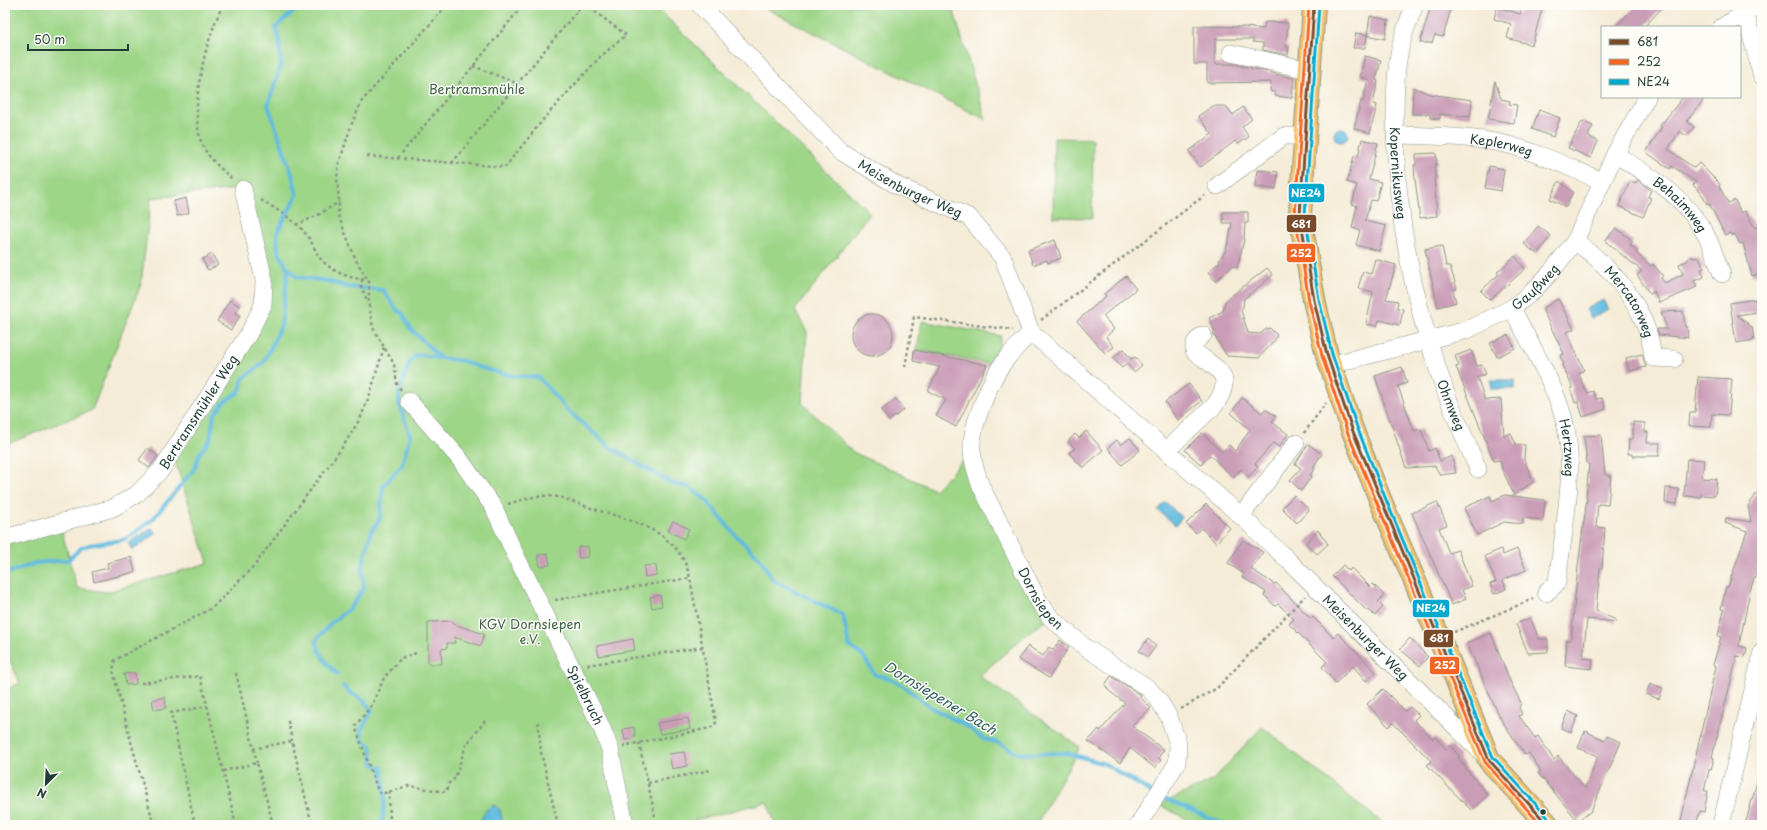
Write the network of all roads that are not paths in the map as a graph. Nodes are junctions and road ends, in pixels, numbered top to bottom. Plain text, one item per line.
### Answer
1 (700, 5) edge
2 (1314, 5) edge
3 (1415, 5) edge
4 (1762, 5) edge
5 (1745, 13) junction
6 (1724, 26) edge
7 (1231, 53) dead end
8 (1309, 70) junction
9 (1762, 76) edge
10 (1646, 98) edge
11 (1395, 135) junction
12 (1305, 136) junction
13 (1615, 154) junction
14 (1602, 181) junction
15 (1217, 186) road end
16 (243, 189) road end
17 (1575, 241) junction
18 (1722, 274) dead end
19 (1512, 308) junction
20 (1030, 332) junction
21 (1203, 335) dead end
22 (1429, 340) junction
23 (1674, 359) dead end
24 (1330, 365) junction
25 (409, 401) dead end
26 (1296, 443) road end
27 (1166, 451) junction
28 (1478, 469) dead end
29 (1241, 516) junction
30 (5, 538) edge
31 (1546, 593) road end
32 (1762, 652) edge
33 (1488, 760) junction
34 (625, 825) edge
35 (1138, 825) edge
36 (1548, 825) edge
37 (1721, 825) edge

1 - 20 street, Meisenburger Weg
2 - 8 main road
3 - 11 street, Kopernikusweg
4 - 5 street
5 - 6 street
5 - 9 street
7 - 8 street
8 - 12 main road
10 - 13 street, Gaußweg
11 - 14 street, Keplerweg
11 - 22 street, Kopernikusweg
12 - 15 street
12 - 24 main road
13 - 14 street, Gaußweg
13 - 18 street, Behaimweg
14 - 17 street, Gaußweg
16 - 30 street, Bertramsmühler Weg
17 - 19 street, Gaußweg
17 - 23 street, Mercatorweg
19 - 22 street, Gaußweg
19 - 31 street, Hertzweg
20 - 27 street, Meisenburger Weg
20 - 35 street, Dornsiepen
21 - 27 street
22 - 24 street, Gaußweg
22 - 28 street, Ohmweg
24 - 33 main road
25 - 34 street, Spielbruch
26 - 29 street
27 - 29 street, Meisenburger Weg
29 - 33 street, Meisenburger Weg
32 - 37 street
33 - 36 main road

